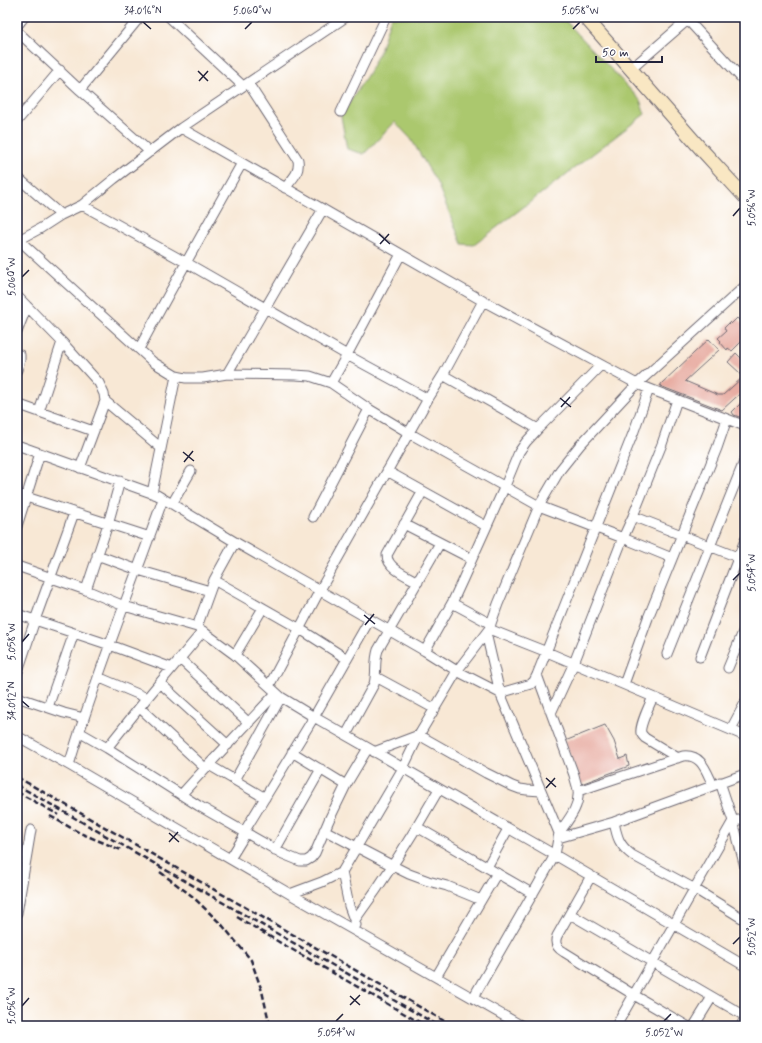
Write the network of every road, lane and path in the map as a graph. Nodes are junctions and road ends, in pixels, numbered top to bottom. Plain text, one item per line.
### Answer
1 (24, 17) edge
2 (140, 17) edge
3 (386, 17) edge
4 (585, 17) edge
5 (171, 18) edge
6 (688, 18) edge
7 (339, 19) edge
8 (17, 26) edge
9 (17, 31) edge
10 (631, 69) junction
11 (60, 70) junction
12 (745, 82) edge
13 (245, 84) junction
14 (80, 90) junction
15 (342, 112) dead end
16 (17, 121) edge
17 (181, 128) junction
18 (150, 152) junction
19 (242, 163) junction
20 (17, 177) edge
21 (285, 188) junction
22 (745, 197) edge
23 (82, 205) junction
24 (323, 209) junction
25 (61, 215) junction
26 (18, 241) edge
27 (401, 254) junction
28 (187, 263) junction
29 (745, 286) edge
30 (17, 296) edge
31 (483, 301) junction
32 (27, 306) junction
33 (265, 308) junction
34 (17, 332) edge
35 (62, 342) junction
36 (139, 349) junction
37 (17, 354) edge
38 (347, 355) junction
39 (601, 365) junction
40 (17, 370) edge
41 (227, 374) junction
42 (443, 375) junction
43 (176, 376) junction
44 (331, 383) junction
45 (637, 384) junction
46 (649, 389) junction
47 (428, 399) junction
48 (677, 400) junction
49 (104, 401) junction
50 (17, 404) edge
51 (369, 409) junction
52 (38, 412) junction
53 (727, 419) junction
54 (745, 426) edge
55 (538, 429) junction
56 (93, 432) junction
57 (409, 432) junction
58 (17, 445) edge
59 (161, 448) junction
60 (40, 453) junction
61 (745, 459) edge
62 (80, 468) junction
63 (191, 471) dead end
64 (387, 471) junction
65 (120, 481) junction
66 (505, 486) junction
67 (423, 491) junction
68 (152, 493) junction
69 (17, 494) edge
70 (26, 497) junction
71 (163, 499) junction
72 (172, 504) junction
73 (539, 506) junction
74 (74, 513) junction
75 (633, 516) junction
76 (313, 517) dead end
77 (108, 524) junction
78 (404, 524) junction
79 (17, 526) edge
80 (486, 526) junction
81 (595, 527) junction
82 (682, 535) junction
83 (150, 537) junction
84 (623, 538) junction
85 (235, 542) junction
86 (440, 543) junction
87 (744, 544) edge
88 (710, 546) junction
89 (97, 555) junction
90 (672, 558) junction
91 (472, 559) junction
92 (742, 559) edge
93 (17, 566) edge
94 (138, 570) junction
95 (50, 577) junction
96 (214, 580) junction
97 (418, 582) junction
98 (86, 590) junction
99 (320, 590) junction
100 (210, 591) junction
101 (452, 604) junction
102 (124, 606) junction
103 (263, 608) junction
104 (17, 614) edge
105 (370, 619) junction
106 (35, 620) junction
107 (745, 627) edge
108 (200, 629) junction
109 (300, 629) junction
110 (489, 629) junction
111 (389, 631) junction
112 (74, 634) junction
113 (110, 645) junction
114 (425, 651) junction
115 (547, 652) junction
116 (667, 654) dead end
117 (235, 655) junction
118 (700, 657) dead end
119 (180, 659) junction
120 (347, 659) junction
121 (574, 663) junction
122 (172, 668) junction
123 (728, 668) dead end
124 (457, 671) junction
125 (17, 674) edge
126 (537, 675) junction
127 (376, 677) junction
128 (98, 678) junction
129 (160, 683) junction
130 (624, 684) junction
131 (276, 692) junction
132 (500, 693) junction
133 (17, 697) edge
134 (653, 697) junction
135 (147, 698) junction
136 (745, 703) edge
137 (48, 707) junction
138 (140, 708) junction
139 (435, 709) junction
140 (551, 713) junction
141 (314, 716) junction
142 (84, 718) junction
143 (249, 724) junction
144 (731, 729) junction
145 (79, 732) junction
146 (346, 735) junction
147 (419, 735) junction
148 (17, 736) edge
149 (745, 736) edge
150 (228, 745) junction
151 (107, 748) junction
152 (371, 750) junction
153 (292, 752) junction
154 (678, 758) junction
155 (69, 765) junction
156 (207, 767) junction
157 (403, 768) junction
158 (321, 769) junction
159 (745, 773) edge
160 (235, 780) junction
161 (717, 784) junction
162 (346, 785) junction
163 (439, 789) junction
164 (541, 791) junction
165 (578, 791) junction
166 (181, 795) junction
167 (264, 798) junction
168 (745, 819) edge
169 (733, 821) junction
170 (614, 822) junction
171 (417, 827) junction
172 (508, 829) junction
173 (31, 830) dead end
174 (324, 830) junction
175 (245, 832) junction
176 (559, 836) junction
177 (357, 847) junction
178 (276, 850) junction
179 (555, 855) junction
180 (230, 859) junction
181 (393, 866) junction
182 (487, 867) junction
183 (745, 867) edge
184 (342, 872) junction
185 (497, 873) junction
186 (591, 876) junction
187 (695, 889) junction
188 (290, 894) junction
189 (533, 894) junction
190 (481, 900) junction
191 (17, 913) edge
192 (570, 914) junction
193 (745, 920) edge
194 (354, 921) junction
195 (674, 924) junction
196 (359, 933) junction
197 (652, 962) junction
198 (745, 966) edge
199 (436, 977) junction
200 (634, 995) junction
201 (712, 996) junction
202 (473, 998) junction
203 (745, 1017) edge
204 (522, 1026) edge
205 (616, 1026) edge
206 (687, 1026) edge
207 (694, 1026) edge
208 (741, 1026) edge

1 - 8 street
2 - 14 street
3 - 15 street
4 - 10 main road
5 - 13 street
6 - 10 street
6 - 12 street
7 - 13 street
9 - 11 street
10 - 22 main road
11 - 14 street
11 - 16 street
13 - 17 street
13 - 21 street
14 - 18 street
17 - 18 street
17 - 19 street
18 - 23 street
19 - 21 street
19 - 28 street
20 - 25 street
21 - 24 street
23 - 25 street
23 - 28 street
24 - 27 street
24 - 33 street
25 - 26 street
26 - 36 street
27 - 31 street
27 - 38 street
28 - 33 street
28 - 36 street
29 - 45 street
30 - 32 street
31 - 39 street
31 - 42 street
32 - 34 street
32 - 35 street
33 - 38 street
33 - 41 street
35 - 49 street
35 - 52 street
36 - 43 street
37 - 40 street
38 - 44 street
38 - 47 street
39 - 45 street
39 - 55 street
41 - 43 street
41 - 44 street
42 - 47 street
42 - 55 street
43 - 59 street
44 - 51 street
45 - 46 street
45 - 73 street
46 - 48 street
46 - 81 street
47 - 57 street
48 - 53 street
48 - 75 street
49 - 56 street
49 - 59 street
50 - 52 street
51 - 57 street
51 - 76 street
52 - 56 street
53 - 54 street
53 - 82 street
55 - 66 street
56 - 62 street
57 - 64 street
57 - 66 street
58 - 60 street
59 - 68 street
60 - 62 street
60 - 70 street
61 - 88 street
62 - 65 street
63 - 72 street
64 - 67 street
64 - 99 street
65 - 68 street
65 - 77 street
66 - 73 street
66 - 80 street
67 - 78 street
67 - 80 street
68 - 71 street
69 - 70 street
70 - 74 street
70 - 79 street
71 - 72 street
71 - 83 street
72 - 85 street
73 - 81 street
73 - 110 street
74 - 77 street
74 - 95 street
75 - 82 street
75 - 84 street
77 - 83 street
77 - 89 street
78 - 86 street
78 - 97 street
80 - 91 street
81 - 84 street
81 - 115 street
82 - 88 street
82 - 90 street
83 - 94 street
84 - 90 street
84 - 121 street
85 - 96 street
85 - 99 street
86 - 91 street
86 - 97 street
87 - 92 street
88 - 92 street
88 - 116 street
89 - 94 street
89 - 98 street
90 - 130 street
91 - 101 street
92 - 118 street
93 - 95 street
94 - 100 street
94 - 102 street
95 - 98 street
95 - 106 street
96 - 100 street
96 - 103 street
97 - 111 street
98 - 102 street
99 - 105 street
99 - 109 street
100 - 108 street
101 - 110 street
101 - 114 street
102 - 108 street
102 - 113 street
103 - 109 street
103 - 117 street
104 - 106 street
105 - 111 street
105 - 120 street
106 - 112 street
106 - 125 street
107 - 123 street
108 - 117 street
108 - 119 street
109 - 120 street
109 - 131 street
110 - 115 street
110 - 124 street
110 - 132 street
111 - 114 street
111 - 127 street
112 - 113 street
112 - 137 street
113 - 122 street
113 - 128 street
114 - 124 street
115 - 121 street
115 - 126 street
117 - 131 street
119 - 122 street
119 - 143 street
120 - 141 street
121 - 130 street
121 - 140 street
122 - 129 street
124 - 132 street
124 - 139 street
126 - 132 street
126 - 140 street
127 - 139 street
127 - 146 street
128 - 135 street
128 - 142 street
129 - 135 street
129 - 150 street
130 - 134 street
131 - 141 street
131 - 143 street
131 - 160 street
132 - 164 street
133 - 137 street
134 - 144 street
134 - 154 street
135 - 138 street
136 - 144 street
137 - 142 street
138 - 151 street
138 - 156 street
139 - 147 street
140 - 165 street
141 - 146 street
141 - 153 street
142 - 145 street
143 - 150 street
144 - 149 street
145 - 151 street
145 - 155 street
146 - 152 street
147 - 152 street
147 - 157 street
147 - 164 street
148 - 155 street
150 - 156 street
151 - 166 street
152 - 157 street
152 - 162 street
153 - 158 street
153 - 167 street
154 - 161 street
154 - 165 street
155 - 180 street
156 - 160 street
156 - 166 street
157 - 163 street
157 - 177 street
158 - 162 street
158 - 178 street
159 - 161 street
160 - 167 street
161 - 169 street
161 - 170 street
162 - 174 street
163 - 171 street
163 - 172 street
164 - 176 street
165 - 176 street
166 - 175 street
167 - 175 street
168 - 169 street
169 - 183 street
169 - 187 street
170 - 176 street
170 - 187 street
171 - 181 street
171 - 182 street
172 - 179 street
172 - 182 street
173 - 191 street
174 - 177 street
174 - 178 street
175 - 178 street
175 - 180 street
176 - 179 street
177 - 181 street
177 - 184 street
179 - 186 street
179 - 189 street
180 - 188 street
181 - 190 street
181 - 194 street
182 - 185 street
184 - 188 street
184 - 194 street
185 - 189 street
185 - 190 street
186 - 192 street
186 - 195 street
187 - 193 street
187 - 195 street
188 - 196 street
189 - 202 street
190 - 199 street
192 - 197 street
192 - 200 street
194 - 196 street
195 - 197 street
195 - 198 street
196 - 199 street
197 - 200 street
197 - 201 street
199 - 202 street
200 - 205 street
200 - 206 street
201 - 203 street
201 - 207 street
202 - 204 street
203 - 208 street

